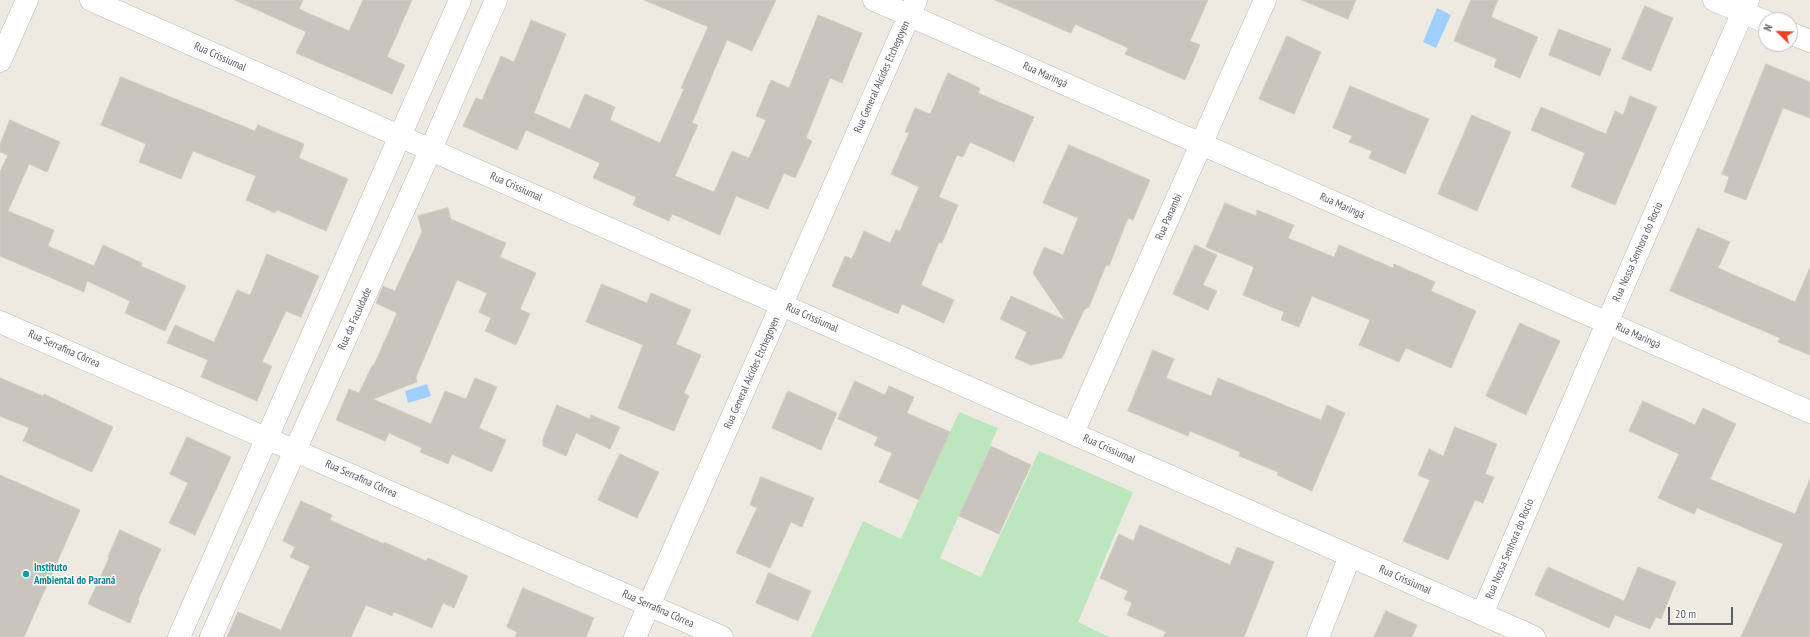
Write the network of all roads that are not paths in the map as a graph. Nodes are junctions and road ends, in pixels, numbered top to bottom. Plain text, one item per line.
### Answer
1 (27, 0) edge
2 (91, 0) edge
3 (460, 0) edge
4 (496, 0) edge
5 (874, 0) edge
6 (1265, 0) edge
7 (1714, 0) edge
8 (1746, 6) edge
9 (913, 8) edge
10 (1758, 16) edge
11 (1798, 36) edge
12 (1810, 41) edge
13 (0, 61) edge
14 (400, 136) junction
15 (1201, 144) junction
16 (431, 149) junction
17 (782, 305) junction
18 (0, 322) edge
19 (1607, 323) junction
20 (1810, 412) edge
21 (1073, 434) junction
22 (267, 438) junction
23 (296, 450) junction
24 (1350, 556) junction
25 (649, 605) junction
26 (1482, 614) junction
27 (179, 637) edge
28 (211, 637) edge
29 (636, 637) edge
30 (722, 637) edge
31 (1318, 637) edge
32 (1534, 637) edge

1 - 13 street
2 - 14 street, Rua Crissiumal
3 - 14 street
4 - 16 street, Rua da Faculdade
5 - 9 street, Rua Maringá
6 - 15 street, Rua Panambi
7 - 8 street
8 - 10 street
8 - 19 street, Rua Nossa Senhora do Rocio
9 - 15 street, Rua Maringá
9 - 17 street, Rua General Alcides Etchegoyen
11 - 12 street
14 - 16 street, Rua Crissiumal
14 - 22 street
15 - 19 street, Rua Maringá
15 - 21 street, Rua Panambi
16 - 17 street, Rua Crissiumal
16 - 23 street, Rua da Faculdade
17 - 21 street, Rua Crissiumal
17 - 25 street, Rua General Alcides Etchegoyen
18 - 22 street, Rua Serrafina Côrrea
19 - 20 street, Rua Maringá
19 - 26 street, Rua Nossa Senhora do Rocio
21 - 24 street, Rua Crissiumal
22 - 23 street, Rua Serrafina Côrrea
22 - 27 street
23 - 25 street, Rua Serrafina Côrrea
23 - 28 street, Rua da Faculdade
24 - 26 street, Rua Crissiumal
24 - 31 street
25 - 29 street, Rua General Alcides Etchegoyen
25 - 30 street, Rua Serrafina Côrrea
26 - 32 street, Rua Crissiumal

